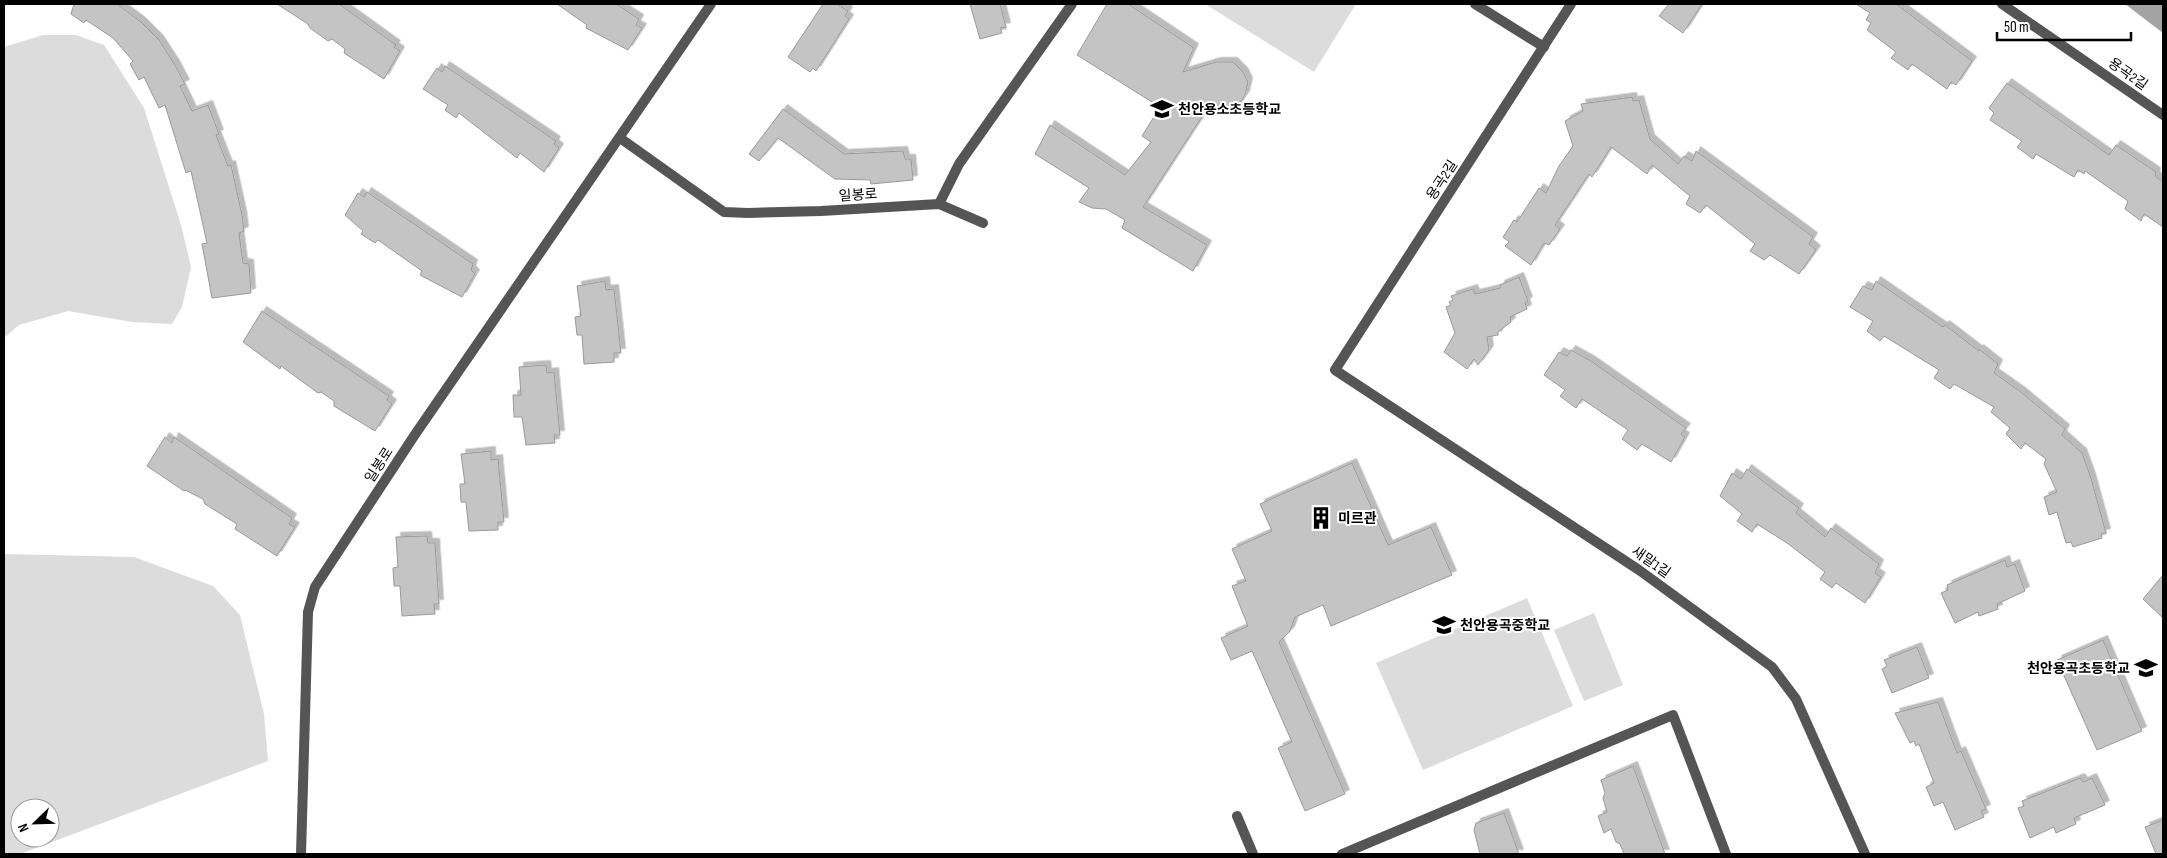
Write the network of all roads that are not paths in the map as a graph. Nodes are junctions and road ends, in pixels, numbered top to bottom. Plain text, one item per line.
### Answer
1 (711, 4) edge
2 (1072, 4) edge
3 (1474, 4) edge
4 (1571, 4) edge
5 (2002, 4) edge
6 (1544, 47) junction
7 (2163, 115) edge
8 (620, 138) junction
9 (939, 204) junction
10 (983, 223) dead end
11 (1335, 370) joint
12 (1236, 816) dead end
13 (301, 854) edge
14 (1253, 854) edge
15 (1342, 854) edge
16 (1726, 854) edge
17 (1865, 854) edge

1 - 8 street, 일봉로
2 - 9 street
3 - 6 street
4 - 6 street, 용곡2길
5 - 7 street, 용곡2길
6 - 11 street, 용곡2길
8 - 9 street, 일봉로
8 - 13 street, 일봉로
9 - 10 street
11 - 17 street, 새말1길
12 - 14 street
15 - 16 street

